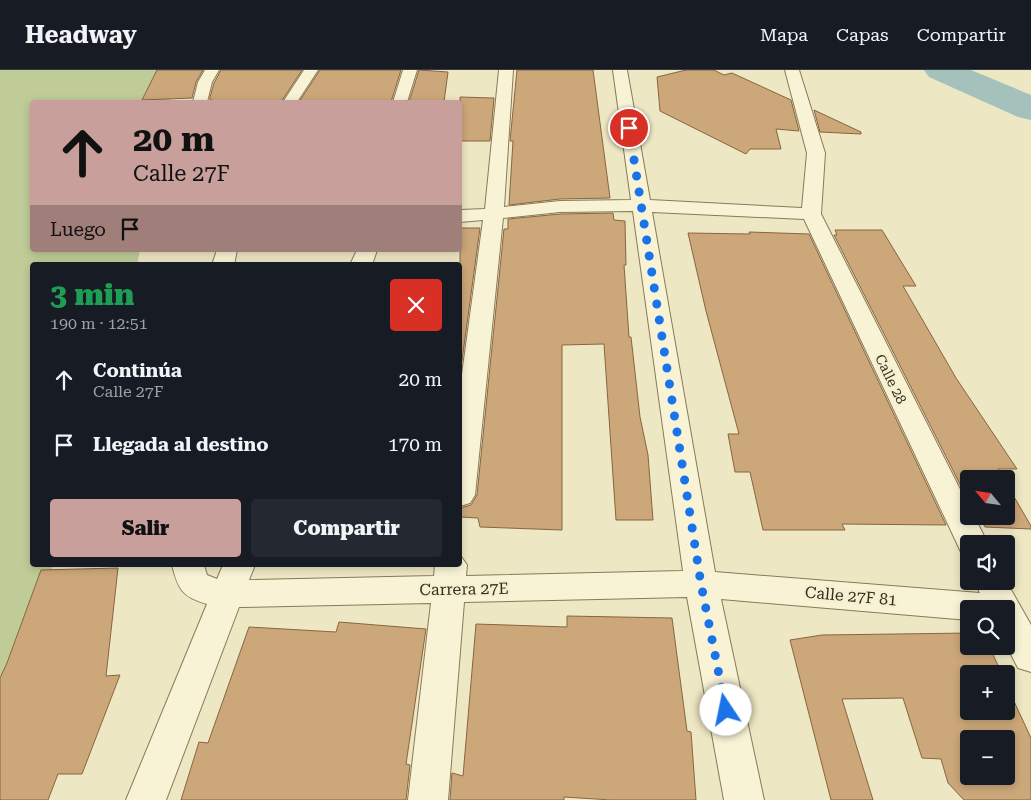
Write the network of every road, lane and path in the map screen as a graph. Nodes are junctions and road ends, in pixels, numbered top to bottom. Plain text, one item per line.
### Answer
1 (212, 70) edge
2 (311, 70) edge
3 (410, 70) edge
4 (506, 70) edge
5 (620, 70) edge
6 (792, 70) edge
7 (200, 100) edge
8 (291, 100) edge
9 (401, 100) edge
10 (642, 205) junction
11 (811, 214) junction
12 (494, 215) junction
13 (462, 216) edge
14 (462, 478) edge
15 (968, 535) edge
16 (189, 567) edge
17 (450, 577) edge
18 (233, 580) edge
19 (701, 584) junction
20 (960, 606) edge
21 (1015, 629) edge
22 (1031, 657) edge
23 (146, 800) edge
24 (428, 800) edge
25 (744, 800) edge

1 - 7 street
2 - 8 street
3 - 9 street
4 - 12 street
5 - 10 street
6 - 11 street
10 - 11 street
10 - 12 street
10 - 19 street
11 - 15 street, Calle 28
12 - 13 street
12 - 14 street
16 - 18 street, Carrera 27E
17 - 18 street, Carrera 27E
17 - 19 street, Carrera 27E
17 - 24 street
18 - 23 street
19 - 20 street, Calle 27F 81
19 - 25 street
21 - 22 street

